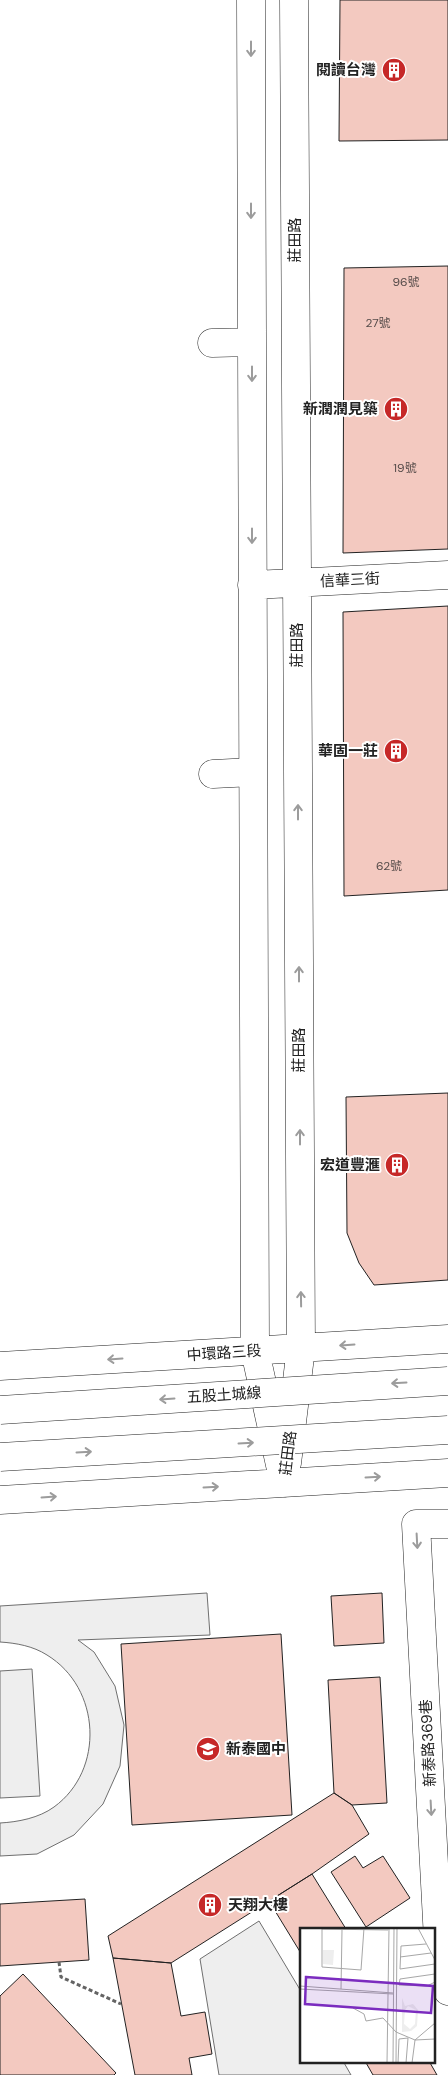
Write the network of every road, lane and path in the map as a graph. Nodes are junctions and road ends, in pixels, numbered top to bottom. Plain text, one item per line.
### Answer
1 (251, 0) edge
2 (294, 0) edge
3 (252, 342) junction
4 (212, 343) dead end
5 (448, 574) edge
6 (297, 582) junction
7 (252, 585) junction
8 (253, 772) junction
9 (213, 774) dead end
10 (448, 1339) edge
11 (301, 1348) junction
12 (255, 1351) junction
13 (0, 1366) edge
14 (448, 1381) edge
15 (0, 1410) edge
16 (448, 1430) edge
17 (0, 1457) edge
18 (448, 1473) edge
19 (284, 1483) junction
20 (0, 1500) edge
21 (448, 1524) edge
22 (59, 1962) dead end
23 (448, 1991) edge
24 (121, 2004) dead end

1 -> 3 main road, 莊田路
2 - 6 main road, 莊田路
3 - 4 main road
3 -> 7 main road, 莊田路
5 - 6 main road, 信華三街
6 - 7 main road, 信華三街
11 -> 6 main road, 莊田路
7 - 8 main road, 莊田路
8 - 9 main road
8 - 12 main road, 莊田路
10 -> 11 main road, 中環路三段
11 - 12 main road, 中環路三段
11 - 19 main road, 莊田路
12 -> 13 main road, 中環路三段
12 - 19 main road, 莊田路
14 -> 15 main road, 五股土城線, bridge
17 -> 16 main road, bridge
19 -> 18 main road
20 -> 19 main road
21 -> 23 main road, 新泰路369巷
22 - 24 path

